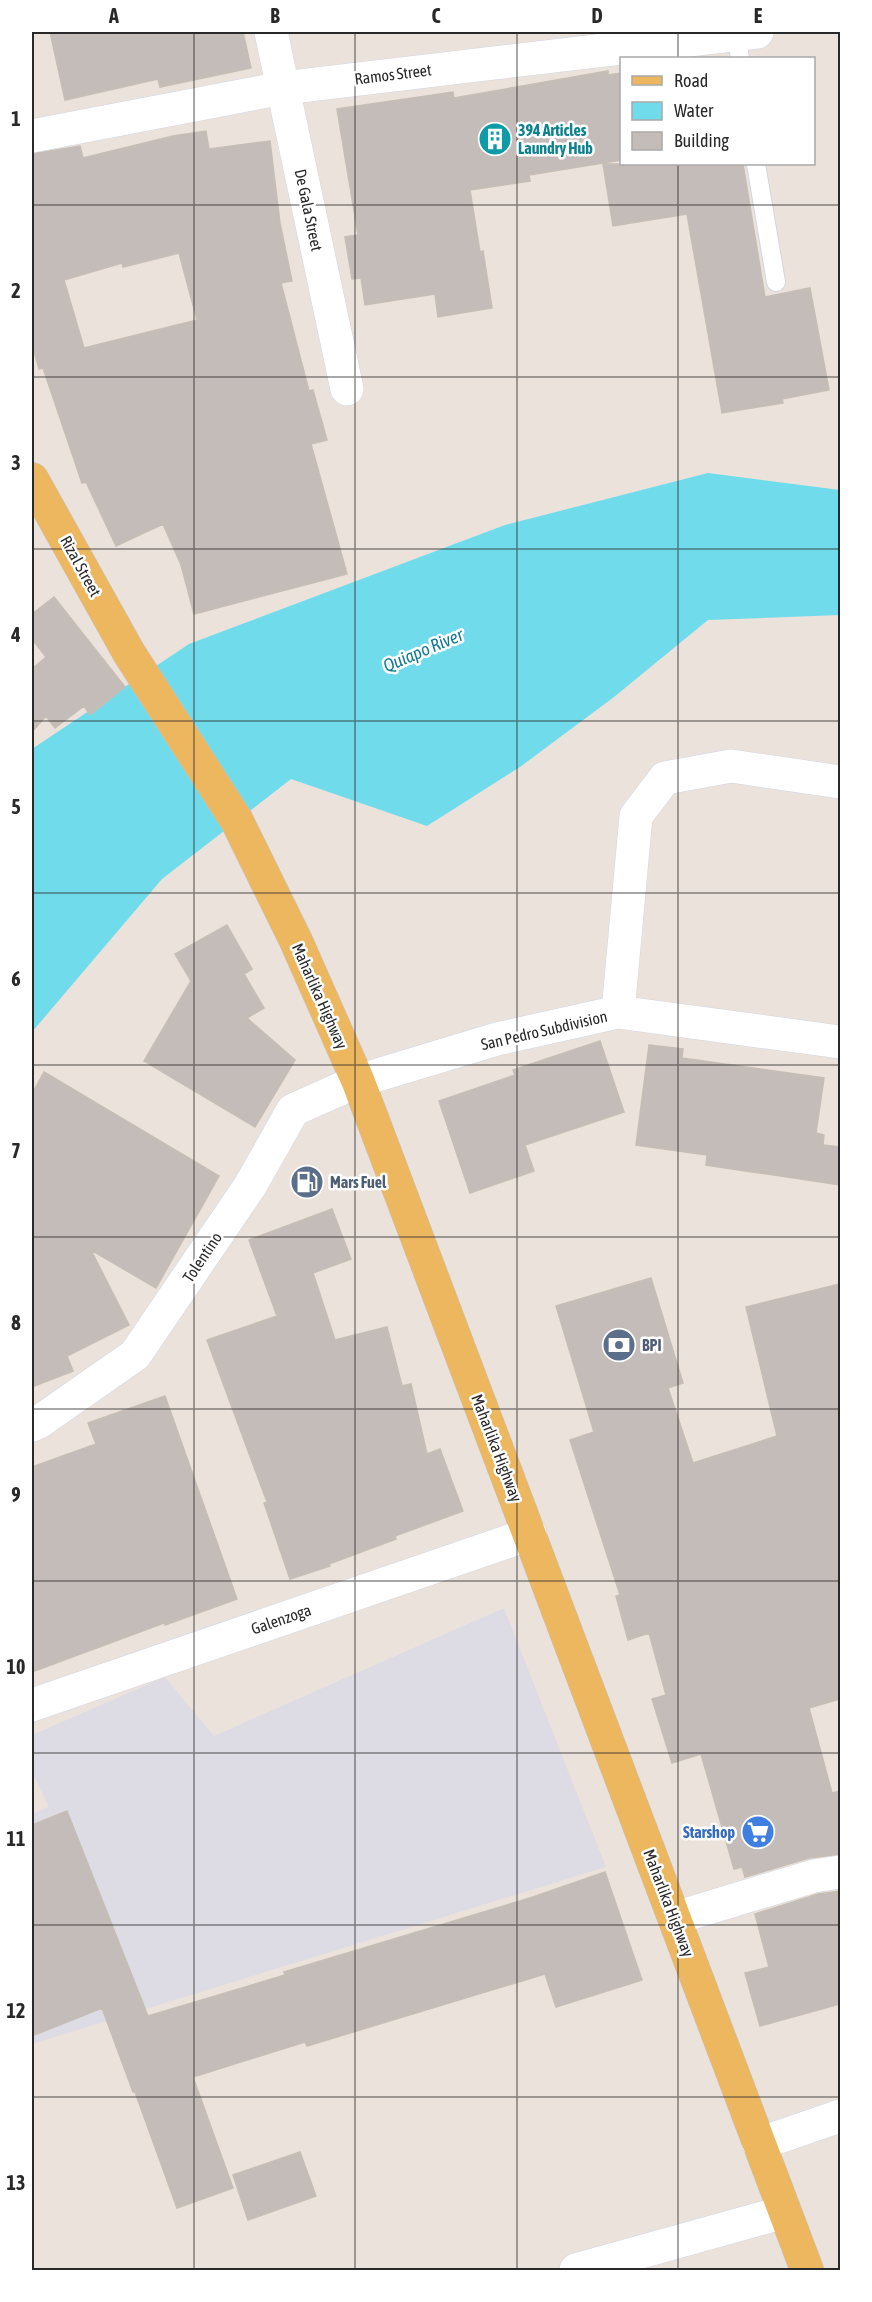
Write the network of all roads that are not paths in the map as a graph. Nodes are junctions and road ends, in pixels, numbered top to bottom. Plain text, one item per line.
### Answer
1 (271, 32) edge
2 (742, 39) edge
3 (283, 88) junction
4 (32, 136) edge
5 (756, 165) edge
6 (776, 282) dead end
7 (347, 389) dead end
8 (32, 478) edge
9 (129, 653) joint
10 (840, 782) edge
11 (618, 1012) junction
12 (840, 1042) edge
13 (358, 1081) junction
14 (32, 1425) edge
15 (530, 1534) junction
16 (32, 1705) edge
17 (840, 1872) edge
18 (675, 1918) junction
19 (840, 2116) edge
20 (759, 2144) junction
21 (784, 2212) junction
22 (576, 2271) edge
23 (807, 2271) edge

1 - 3 street, De Gala Street
2 - 3 street, Ramos Street
3 - 4 street, Ramos Street
3 - 7 street, De Gala Street
5 - 6 lane
8 - 9 main road, Rizal Street
9 - 13 main road, Maharlika Highway
10 - 11 street
11 - 12 street, San Pedro Subdivision
11 - 13 street, San Pedro Subdivision
13 - 14 street, Tolentino
13 - 15 main road, Maharlika Highway
15 - 16 street, Galenzoga
15 - 18 main road, Maharlika Highway
17 - 18 street
18 - 20 main road, Maharlika Highway
19 - 20 street
20 - 21 main road, Maharlika Highway
21 - 22 street
21 - 23 main road, Maharlika Highway

